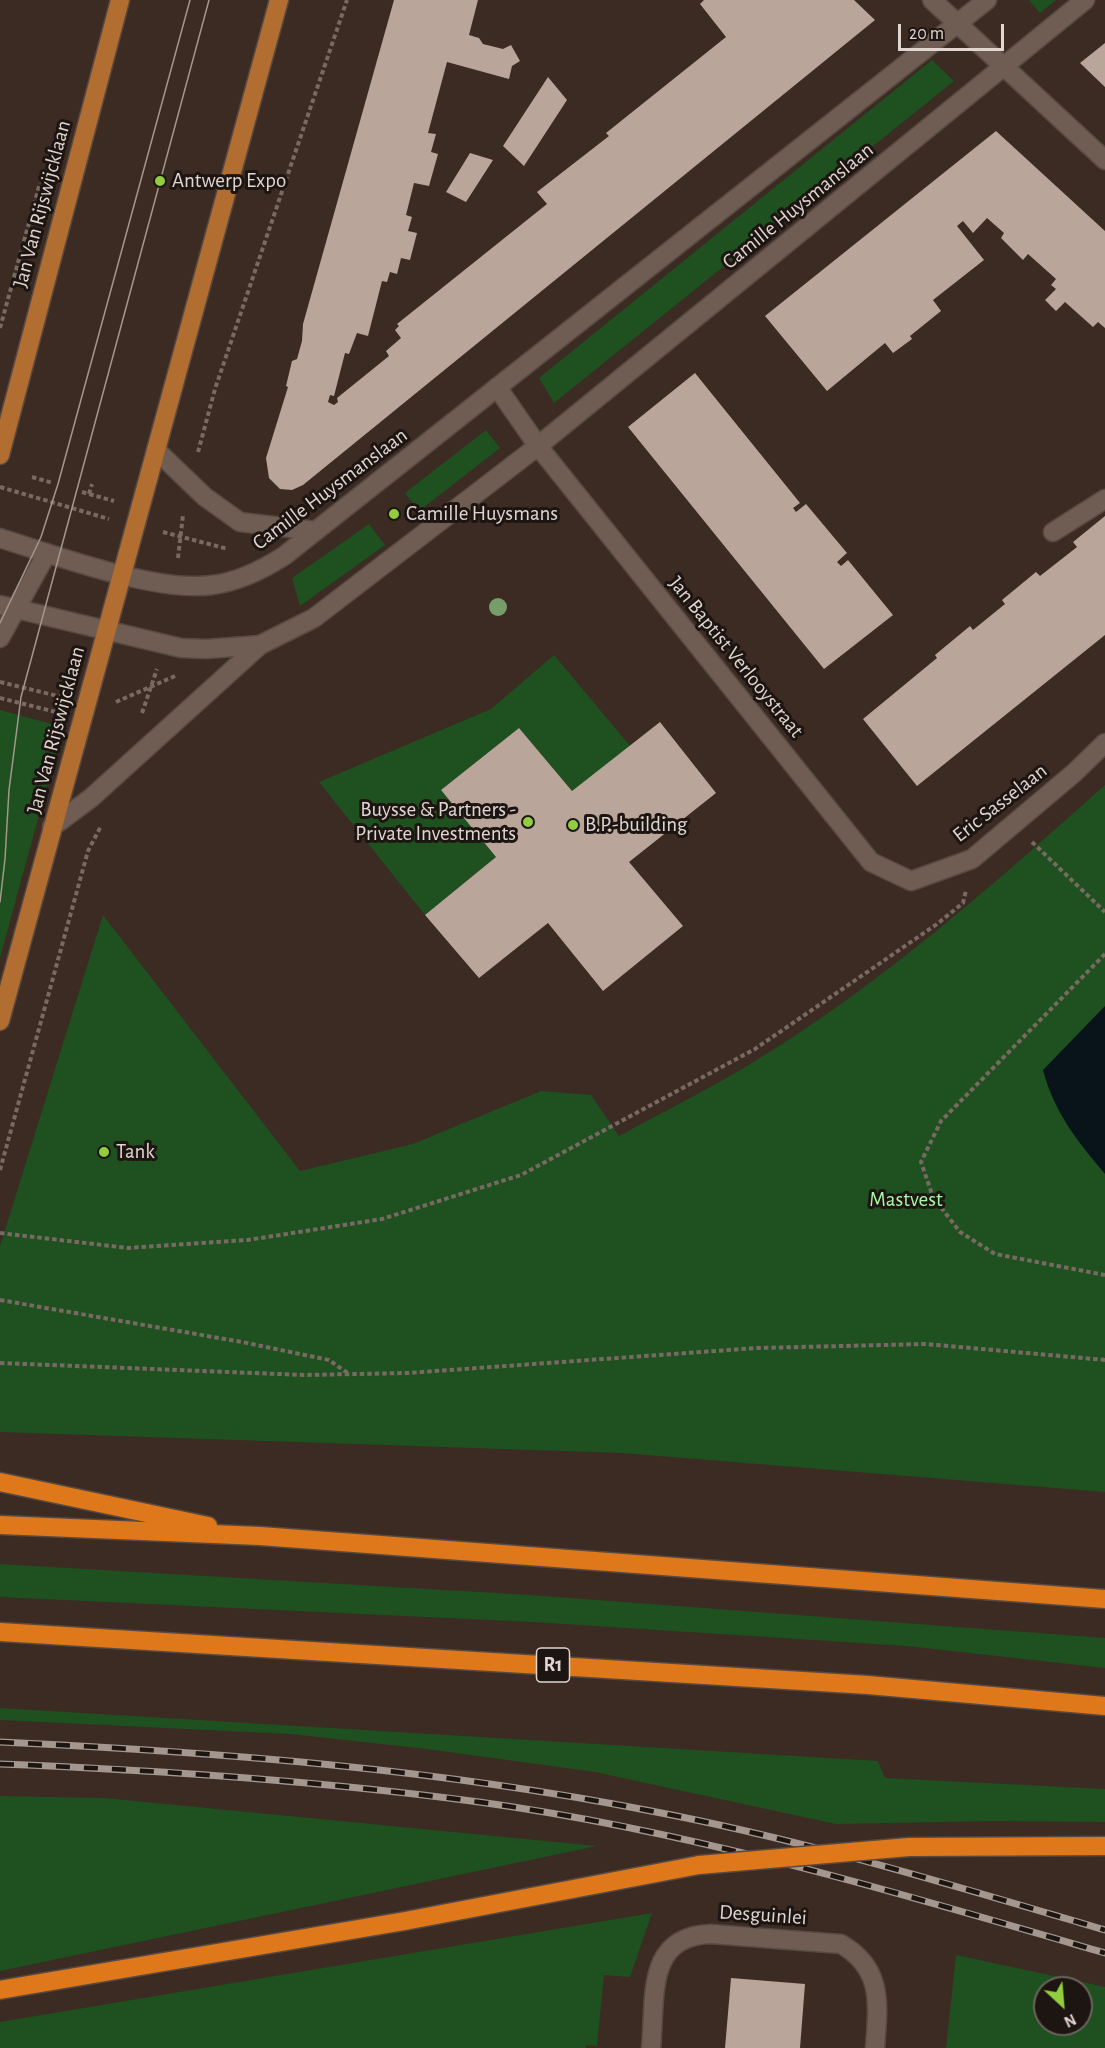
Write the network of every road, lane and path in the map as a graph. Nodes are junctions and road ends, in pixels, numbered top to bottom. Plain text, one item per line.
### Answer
1 (120, 0) edge
2 (279, 0) edge
3 (346, 0) edge
4 (932, 0) edge
5 (987, 0) edge
6 (1085, 0) edge
7 (957, 24) junction
8 (1004, 67) junction
9 (1105, 160) edge
10 (41, 182) dead end
11 (0, 328) edge
12 (497, 387) junction
13 (538, 446) junction
14 (156, 450) junction
15 (0, 455) edge
16 (32, 477) dead end
17 (53, 483) dead end
18 (190, 483) junction
19 (92, 484) dead end
20 (0, 487) edge
21 (82, 492) dead end
22 (89, 494) junction
23 (1105, 499) edge
24 (121, 503) dead end
25 (135, 526) junction
26 (316, 531) junction
27 (1053, 532) dead end
28 (181, 537) junction
29 (0, 538) edge
30 (47, 553) junction
31 (122, 574) junction
32 (174, 585) junction
33 (8, 607) edge
34 (106, 632) junction
35 (0, 638) edge
36 (164, 644) junction
37 (260, 645) junction
38 (0, 698) edge
39 (62, 713) dead end
40 (141, 716) dead end
41 (1105, 742) edge
42 (104, 820) dead end
43 (1014, 824) junction
44 (52, 827) junction
45 (972, 859) junction
46 (911, 881) joint
47 (1105, 912) edge
48 (1105, 954) edge
49 (0, 1021) edge
50 (0, 1170) edge
51 (0, 1233) edge
52 (1105, 1275) edge
53 (0, 1300) edge
54 (1105, 1360) edge
55 (0, 1363) edge
56 (350, 1374) junction
57 (0, 1482) edge
58 (0, 1525) edge
59 (260, 1536) junction
60 (1105, 1599) edge
61 (0, 1632) edge
62 (1105, 1706) edge
63 (1105, 1846) edge
64 (0, 1990) edge
65 (651, 2048) edge
66 (875, 2048) edge

1 - 15 main road, Jan Van Rijswijcklaan
2 - 14 main road, Jan Van Rijswijcklaan
3 - 18 path
4 - 7 street
5 - 7 street, Camille Huysmanslaan
6 - 8 street, Camille Huysmanslaan
7 - 8 street
7 - 12 street, Camille Huysmanslaan
8 - 9 street
8 - 13 street, Camille Huysmanslaan
10 - 11 path
12 - 13 street
12 - 26 street, Camille Huysmanslaan
13 - 37 street, Camille Huysmanslaan
13 - 46 street, Jan Baptist Verlooystraat
14 - 18 street
14 - 25 main road, Jan Van Rijswijcklaan
16 - 17 path
18 - 26 street
18 - 28 path
19 - 22 path
20 - 25 path
21 - 22 path
22 - 24 path
23 - 27 street
25 - 28 path
25 - 31 main road, Jan Van Rijswijcklaan
26 - 32 street, Camille Huysmanslaan
28 - 32 path
29 - 30 street, Camille Huysmanslaan
30 - 31 street, Camille Huysmanslaan
30 - 33 street
31 - 32 street, Camille Huysmanslaan
31 - 34 main road, Jan Van Rijswijcklaan
33 - 34 street, Camille Huysmanslaan
33 - 35 street
34 - 36 street, Camille Huysmanslaan
34 - 44 main road, Jan Van Rijswijcklaan
36 - 37 street, Camille Huysmanslaan
36 - 40 path
37 - 44 street, Camille Huysmanslaan
38 - 39 path
41 - 43 street, Eric Sasselaan
42 - 50 path
43 - 45 street, Eric Sasselaan
43 - 47 path
44 - 49 main road, Jan Van Rijswijcklaan
45 - 46 street, Eric Sasselaan
45 - 51 path
48 - 52 path
53 - 56 path
54 - 56 path
55 - 56 path
57 - 59 highway
58 - 59 highway
59 - 60 highway
61 - 62 highway, R1
63 - 64 highway, bridge
65 - 66 street, Desguinlei

